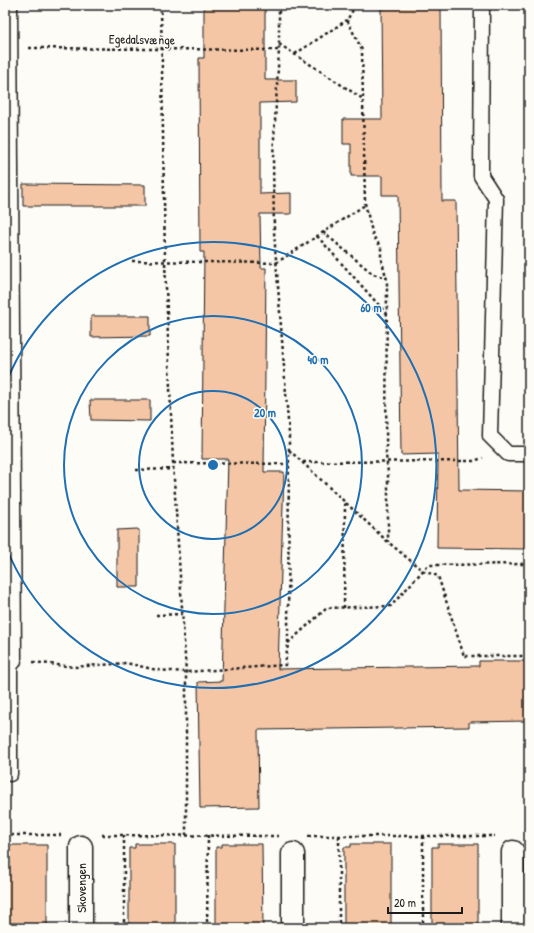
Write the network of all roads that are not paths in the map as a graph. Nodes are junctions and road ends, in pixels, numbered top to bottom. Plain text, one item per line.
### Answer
1 (6, 5) edge
2 (482, 5) edge
3 (529, 454) edge
4 (7, 611) edge
5 (10, 660) joint
6 (10, 774) dead end
7 (81, 839) road end
8 (298, 845) road end
9 (513, 852) dead end
10 (82, 928) edge
11 (293, 928) edge
12 (514, 928) edge

1 - 4 street
2 - 3 lane
4 - 5 street
5 - 6 lane
7 - 10 street, Skovengen
8 - 11 street
9 - 12 street

